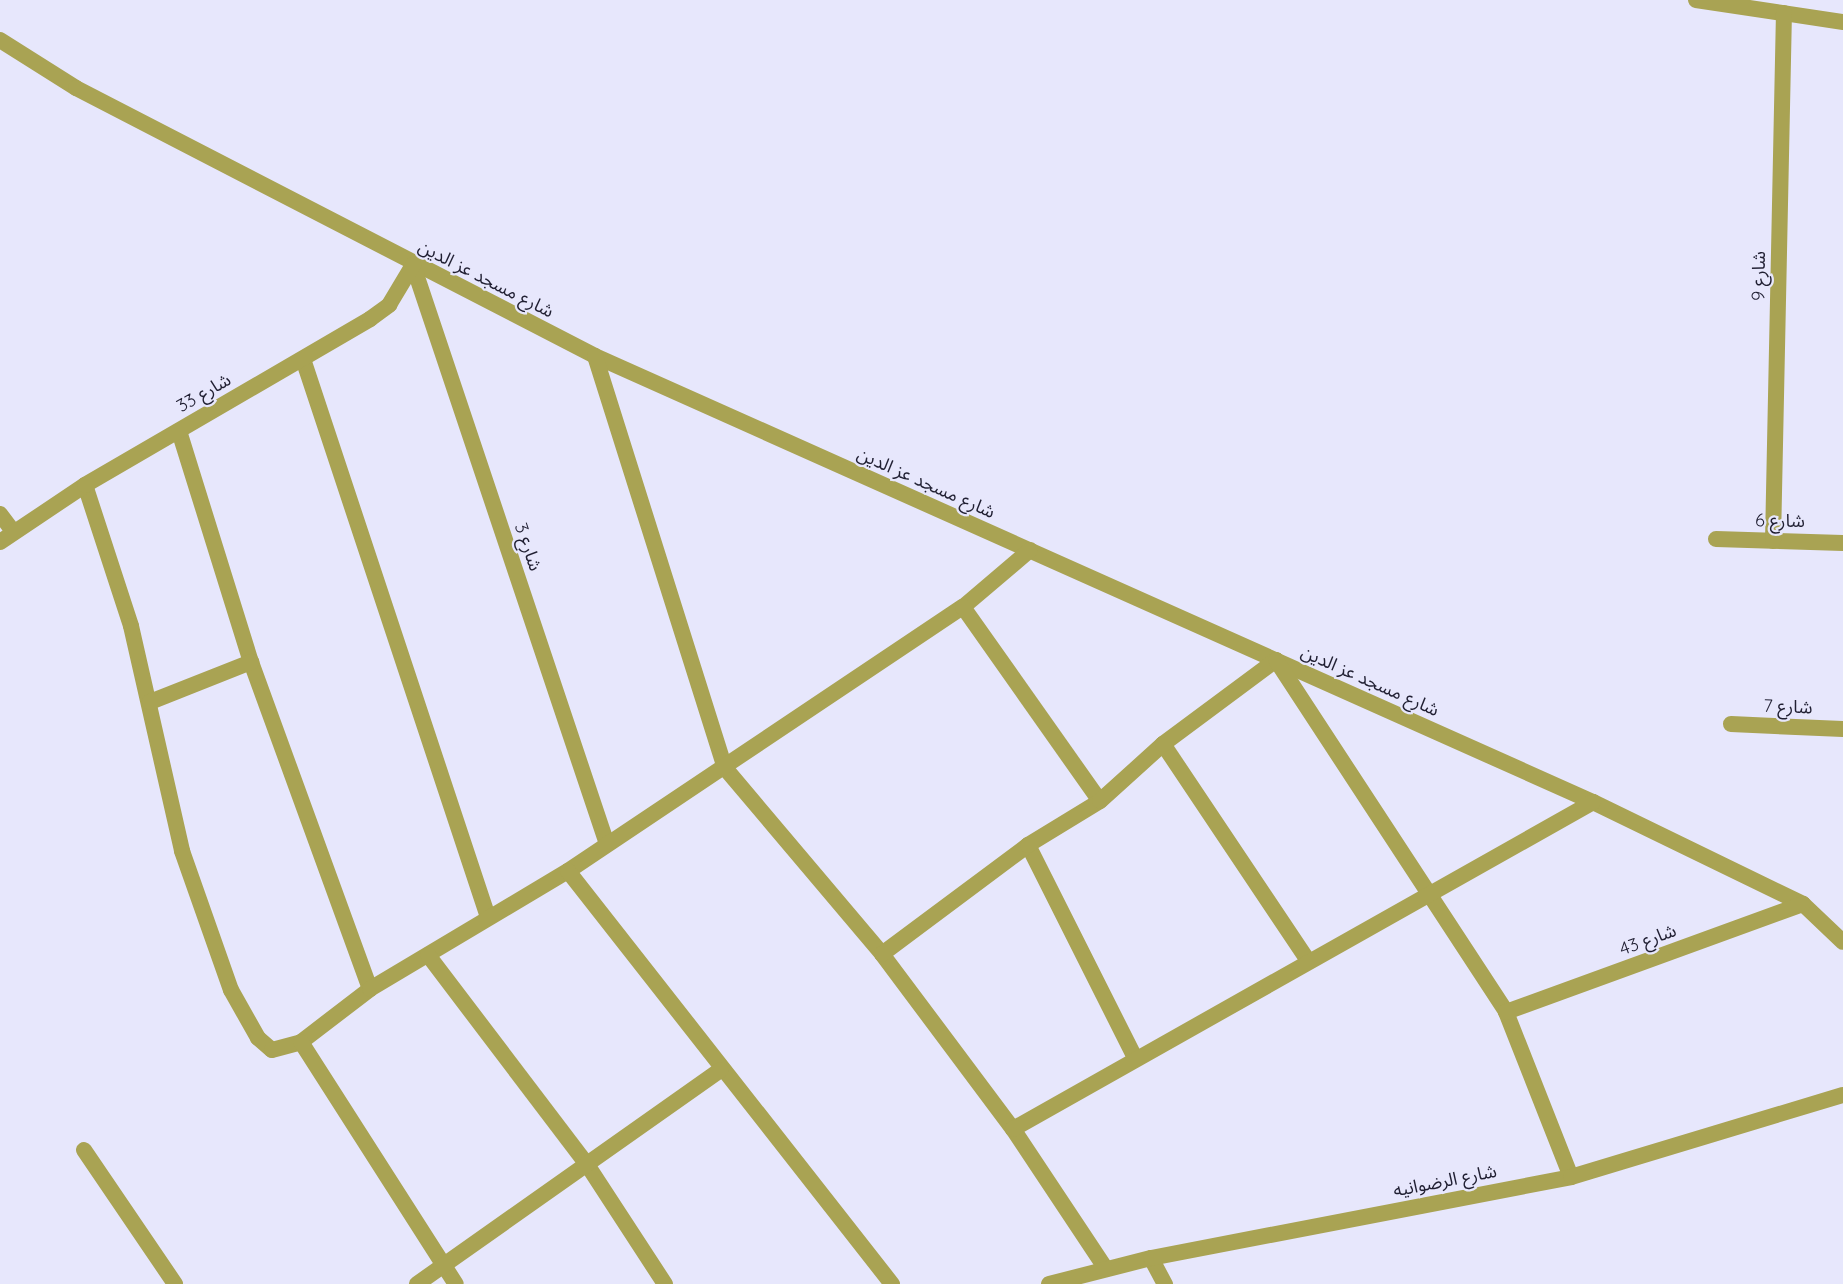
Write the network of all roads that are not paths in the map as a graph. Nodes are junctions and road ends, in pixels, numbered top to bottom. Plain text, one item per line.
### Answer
1 (1696, 0) edge
2 (1784, 13) junction
3 (1843, 22) edge
4 (0, 40) edge
5 (413, 265) junction
6 (595, 356) junction
7 (303, 359) junction
8 (179, 430) junction
9 (85, 485) junction
10 (0, 514) edge
11 (13, 531) junction
12 (1716, 539) dead end
13 (1773, 541) junction
14 (0, 542) edge
15 (1843, 543) edge
16 (1030, 550) junction
17 (963, 607) junction
18 (1276, 660) junction
19 (251, 662) junction
20 (150, 702) junction
21 (1731, 724) dead end
22 (1843, 729) edge
23 (1163, 744) junction
24 (725, 768) junction
25 (1100, 801) junction
26 (1593, 802) junction
27 (606, 841) junction
28 (1028, 845) junction
29 (568, 871) junction
30 (1427, 898) junction
31 (1803, 904) junction
32 (488, 917) junction
33 (1843, 942) edge
34 (882, 954) junction
35 (428, 955) junction
36 (1308, 961) junction
37 (370, 989) junction
38 (1506, 1012) junction
39 (301, 1042) junction
40 (1135, 1058) junction
41 (720, 1070) junction
42 (1843, 1095) edge
43 (1013, 1129) junction
44 (84, 1150) dead end
45 (588, 1166) junction
46 (1571, 1177) junction
47 (1151, 1258) junction
48 (447, 1268) junction
49 (1106, 1269) junction
50 (175, 1284) edge
51 (417, 1284) edge
52 (456, 1284) edge
53 (665, 1284) edge
54 (892, 1284) edge
55 (1049, 1284) edge
56 (1165, 1284) edge

1 - 2 street
2 - 3 street
2 - 13 street, شارع 9
4 - 5 street, شارع مسجد عز الدين
5 - 6 street, شارع مسجد عز الدين
5 - 7 street, شارع 33
5 - 27 street, شارع 3
6 - 16 street, شارع مسجد عز الدين
6 - 24 street
7 - 8 street, شارع 33
7 - 32 street
8 - 9 street, شارع 33
8 - 19 street
9 - 11 street, شارع 33
9 - 20 street
10 - 11 street
11 - 14 street, شارع 33
12 - 13 street, شارع 6
13 - 15 street, شارع 6
16 - 17 street
16 - 18 street, شارع مسجد عز الدين
17 - 24 street
17 - 25 street
18 - 23 street
18 - 26 street, شارع مسجد عز الدين
18 - 30 street
19 - 20 street
19 - 37 street
20 - 39 street
21 - 22 street, شارع 7
23 - 25 street
23 - 36 street
24 - 27 street
24 - 34 street
25 - 28 street
26 - 30 street
26 - 31 street, شارع مسجد عز الدين
27 - 29 street
28 - 34 street
28 - 40 street
29 - 32 street
29 - 41 street
30 - 36 street
30 - 38 street
31 - 33 street, شارع مسجد عز الدين
31 - 38 street, شارع 43
32 - 35 street
34 - 43 street
35 - 37 street
35 - 45 street
36 - 40 street
37 - 39 street
38 - 46 street
39 - 48 street
40 - 43 street
41 - 45 street
41 - 54 street
42 - 46 street, شارع الرضوانيه
43 - 49 street
44 - 50 street
45 - 48 street
45 - 53 street
46 - 47 street, شارع الرضوانيه
47 - 49 street, شارع الرضوانيه
47 - 56 street
48 - 51 street
48 - 52 street
49 - 55 street, شارع الرضوانيه

